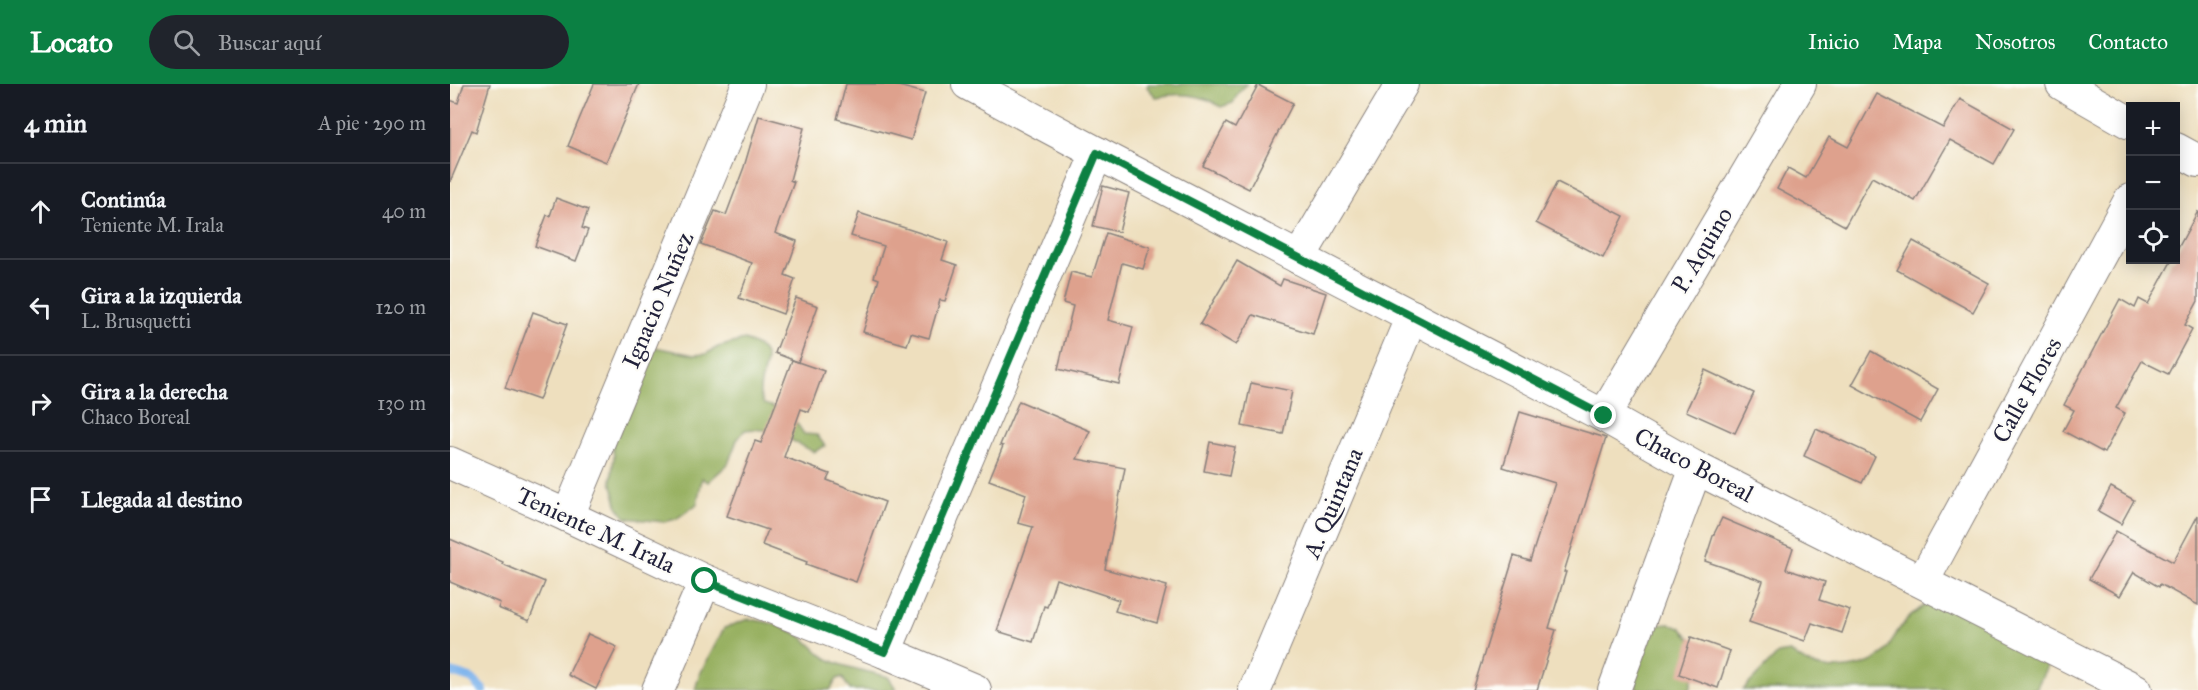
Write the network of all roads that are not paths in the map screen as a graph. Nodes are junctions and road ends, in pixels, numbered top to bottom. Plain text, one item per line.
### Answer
1 (748, 84) edge
2 (968, 84) edge
3 (1402, 84) edge
4 (1800, 84) edge
5 (2062, 84) edge
6 (1016, 95) edge
7 (2126, 121) edge
8 (2180, 152) edge
9 (1097, 153) junction
10 (2198, 161) edge
11 (2126, 207) edge
12 (1299, 258) junction
13 (1412, 316) junction
14 (1604, 416) junction
15 (450, 463) edge
16 (1695, 468) junction
17 (568, 516) junction
18 (705, 581) junction
19 (1923, 581) junction
20 (885, 652) junction
21 (658, 690) edge
22 (975, 690) edge
23 (1255, 690) edge
24 (1614, 690) edge
25 (2136, 690) edge

1 - 17 street, Ignacio Nuñez
2 - 6 street, Chaco Boreal
3 - 12 street
4 - 14 street, P. Aquino
5 - 7 street
6 - 9 street, Chaco Boreal
8 - 10 street
9 - 12 street, Chaco Boreal
9 - 20 street
11 - 19 street, Calle Flores
12 - 13 street, Chaco Boreal
13 - 14 street, Chaco Boreal
13 - 23 street, A. Quintana
14 - 16 street, Chaco Boreal
15 - 17 street, Teniente M. Irala
16 - 19 street, Chaco Boreal
16 - 24 street
17 - 18 street, Teniente M. Irala
18 - 20 street, Teniente M. Irala
18 - 21 street
19 - 25 street, Chaco Boreal
20 - 22 street, Teniente M. Irala

